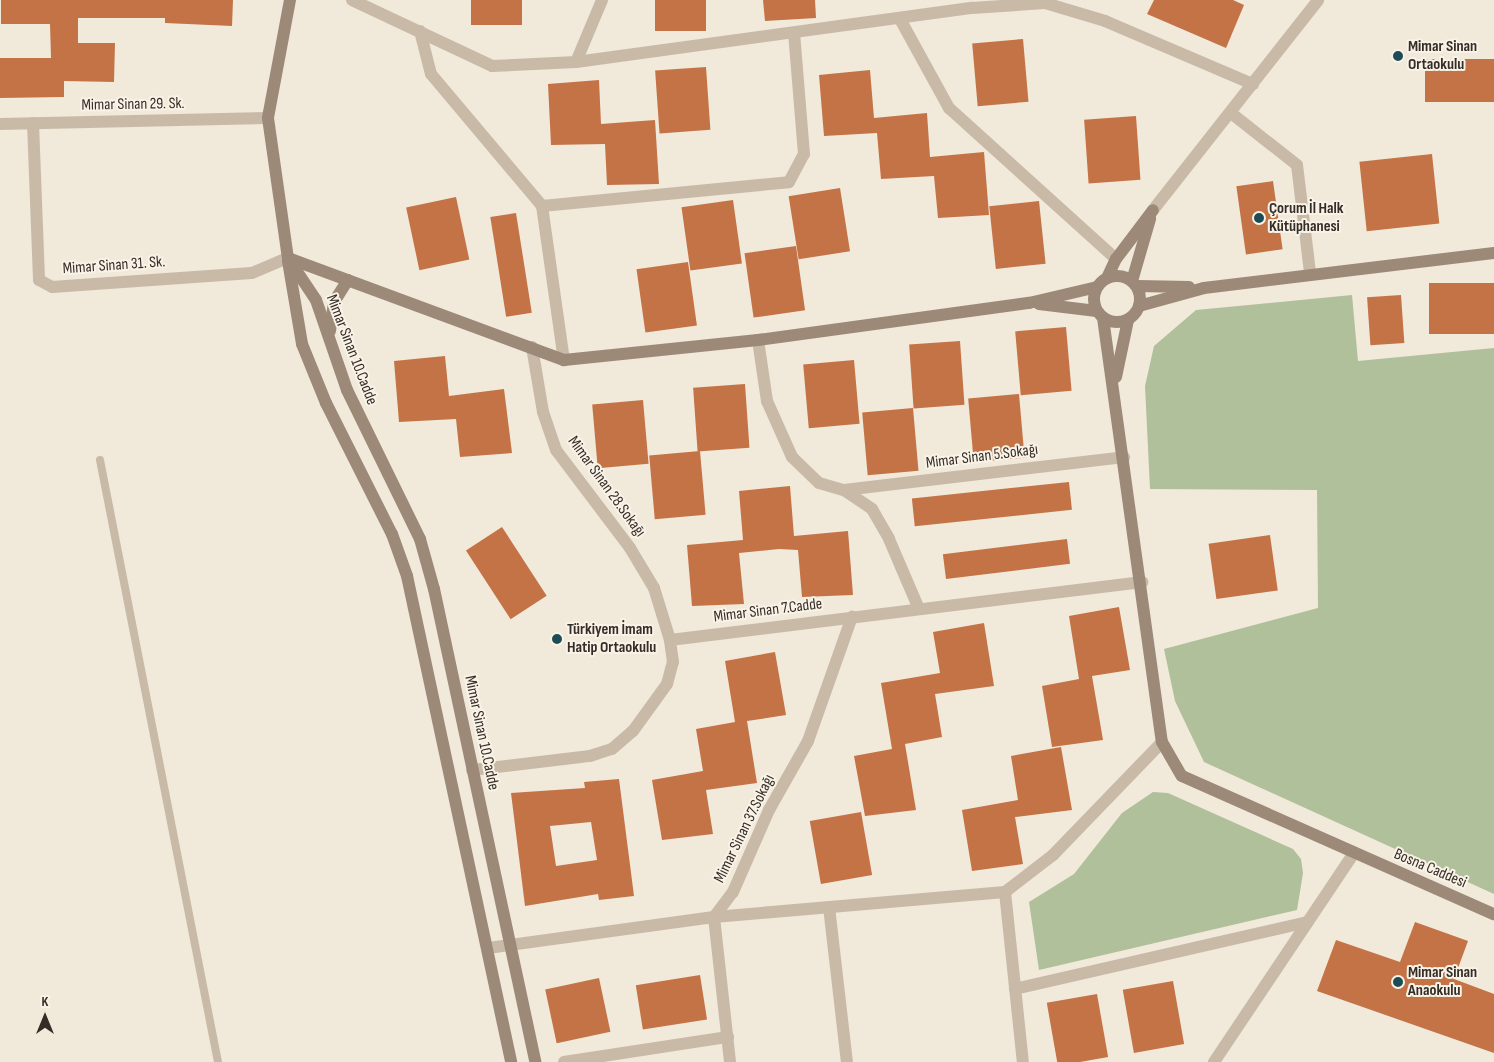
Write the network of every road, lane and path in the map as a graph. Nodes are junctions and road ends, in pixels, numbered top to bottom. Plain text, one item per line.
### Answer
1 (290, 0) edge
2 (352, 0) edge
3 (602, 0) edge
4 (1318, 0) edge
5 (972, 4) edge
6 (900, 19) junction
7 (420, 31) junction
8 (794, 33) junction
9 (576, 62) junction
10 (1253, 84) junction
11 (1231, 113) junction
12 (268, 118) junction
13 (33, 123) junction
14 (0, 124) edge
15 (542, 206) junction
16 (1153, 210) junction
17 (1494, 253) edge
18 (288, 258) junction
19 (1116, 259) junction
20 (1310, 273) junction
21 (348, 280) junction
22 (1102, 283) junction
23 (1134, 284) junction
24 (1204, 288) junction
25 (1029, 303) junction
26 (1140, 306) junction
27 (1100, 315) junction
28 (1128, 320) junction
29 (758, 340) junction
30 (330, 344) junction
31 (532, 347) junction
32 (564, 360) junction
33 (1114, 384) junction
34 (1124, 457) junction
35 (100, 460) dead end
36 (844, 490) junction
37 (1142, 582) junction
38 (918, 609) junction
39 (852, 617) junction
40 (670, 640) junction
41 (1162, 742) junction
42 (472, 770) junction
43 (1354, 854) junction
44 (1005, 892) junction
45 (829, 907) junction
46 (1494, 914) edge
47 (714, 917) junction
48 (1307, 922) junction
49 (512, 945) junction
50 (488, 948) junction
51 (1015, 989) junction
52 (728, 1037) junction
53 (218, 1062) edge
54 (511, 1062) edge
55 (535, 1062) edge
56 (564, 1062) edge
57 (730, 1062) edge
58 (847, 1062) edge
59 (1023, 1062) edge
60 (1214, 1062) edge

1 - 12 street
2 - 7 street
3 - 9 street
4 - 10 street
5 - 6 street
5 - 10 street
6 - 8 street
6 - 19 street
7 - 9 street
7 - 15 street
8 - 9 street
8 - 15 street
10 - 11 street
11 - 16 street
11 - 20 street
12 - 13 street, Mimar Sinan 29. Sk.
12 - 18 street
13 - 14 street, Mimar Sinan 29. Sk.
13 - 18 street, Mimar Sinan 31. Sk.
15 - 32 street
16 - 19 street
16 - 23 street
17 - 20 street
18 - 21 street
18 - 30 street, Mimar Sinan 10.Cadde
18 - 50 street
19 - 22 street
20 - 24 street
21 - 30 street
21 - 31 street
22 - 23 street
22 - 25 street
22 - 27 street
23 - 24 street
23 - 26 street
24 - 26 street
25 - 27 street
25 - 29 street
26 - 28 street
27 - 28 street
27 - 33 street
28 - 33 street
29 - 32 street
29 - 36 street
30 - 42 street, Mimar Sinan 10.Cadde
31 - 32 street
31 - 40 street, Mimar Sinan 28.Sokağı
33 - 34 street
34 - 36 street, Mimar Sinan 5.Sokağı
34 - 37 street
35 - 53 lane
36 - 38 street
37 - 38 street, Mimar Sinan 7.Cadde
37 - 41 street
38 - 39 street, Mimar Sinan 7.Cadde
39 - 40 street, Mimar Sinan 7.Cadde
39 - 47 street, Mimar Sinan 37.Sokağı
40 - 42 street
41 - 43 street, Bosna Caddesi
41 - 44 street
42 - 49 street, Mimar Sinan 10.Cadde
43 - 46 street, Bosna Caddesi
43 - 48 street
44 - 45 street
44 - 51 street
45 - 47 street
45 - 58 street
47 - 49 street
47 - 52 street
48 - 51 street
48 - 60 street
49 - 50 street
49 - 55 street, Mimar Sinan 10.Cadde
50 - 54 street
51 - 59 street
52 - 56 street
52 - 57 street

